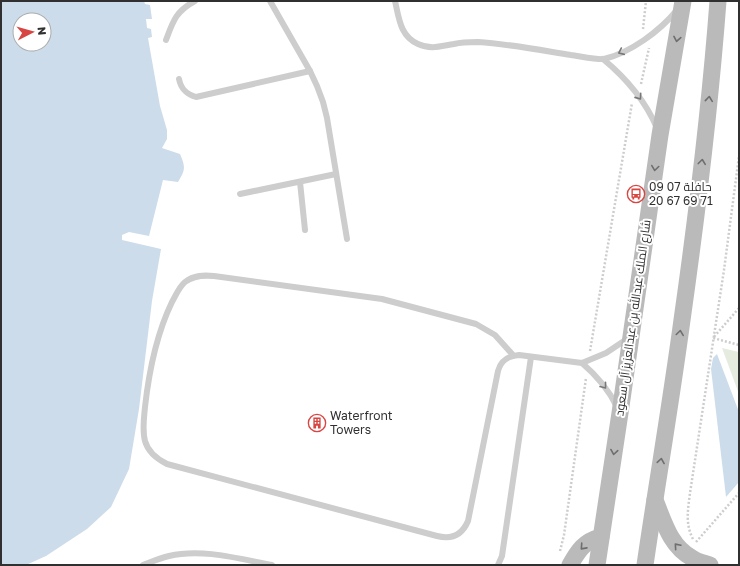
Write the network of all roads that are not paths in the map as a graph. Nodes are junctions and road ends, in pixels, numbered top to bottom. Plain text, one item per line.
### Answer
1 (195, 1) edge
2 (270, 1) edge
3 (394, 1) edge
4 (718, 1) edge
5 (683, 2) edge
6 (166, 40) dead end
7 (603, 59) junction
8 (310, 71) junction
9 (179, 79) dead end
10 (660, 135) junction
11 (336, 174) junction
12 (300, 182) junction
13 (240, 194) dead end
14 (305, 230) dead end
15 (347, 240) dead end
16 (631, 335) junction
17 (513, 355) junction
18 (531, 357) junction
19 (586, 364) junction
20 (620, 413) junction
21 (655, 500) junction
22 (601, 536) junction
23 (564, 561) edge
24 (143, 565) edge
25 (272, 565) edge
26 (498, 565) edge
27 (597, 565) edge
28 (645, 565) edge
29 (710, 565) edge

1 - 6 lane
2 - 8 lane
3 - 7 lane
21 -> 4 main road
5 -> 7 lane
5 -> 10 main road, شارع الملك عبدالله بن عبدالعزيز آل سعود
7 -> 10 lane
8 - 9 lane
8 - 11 lane
10 -> 16 main road, شارع الملك عبدالله بن عبدالعزيز آل سعود
11 - 12 lane
11 - 15 lane
12 - 13 lane
12 - 14 lane
16 - 19 lane
16 - 20 main road, شارع الملك عبدالله بن عبدالعزيز آل سعود
17 - 17 lane
17 - 18 lane
18 - 19 lane
18 - 26 lane
19 -> 20 lane
20 -> 22 main road, شارع الملك عبدالله بن عبدالعزيز آل سعود
21 - 28 main road
29 -> 21 main road
22 -> 23 main road
22 - 27 main road, شارع الملك عبدالله بن عبدالعزيز آل سعود
24 - 25 lane

